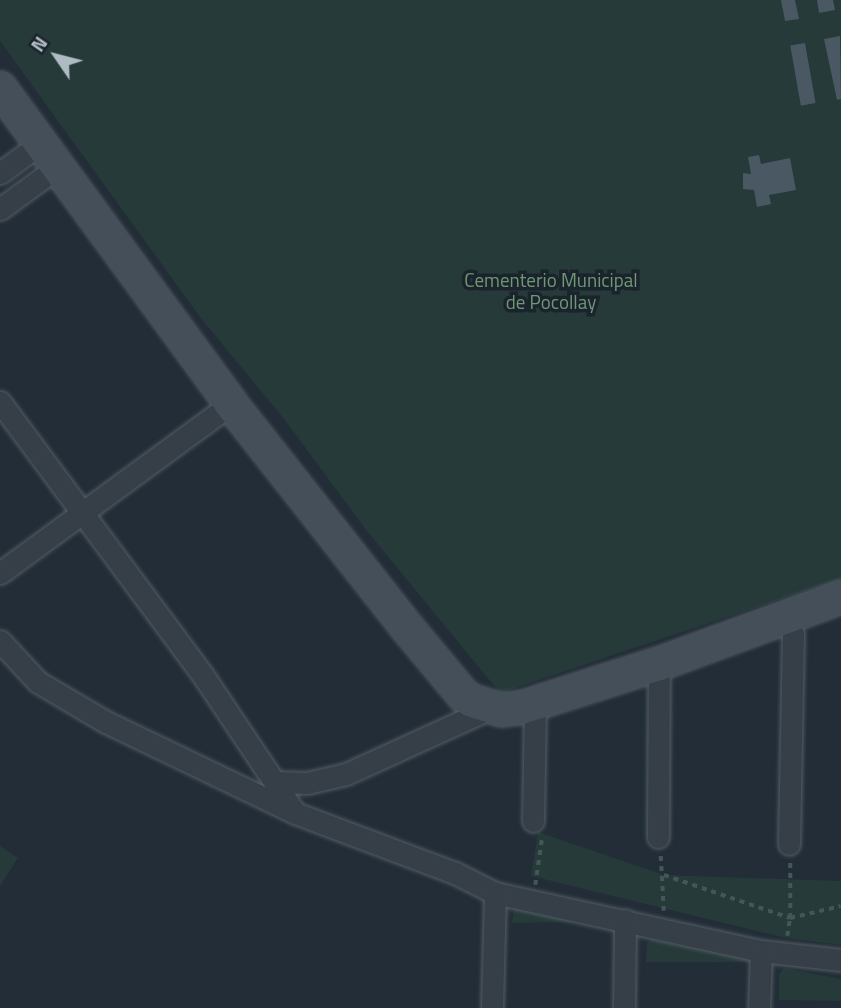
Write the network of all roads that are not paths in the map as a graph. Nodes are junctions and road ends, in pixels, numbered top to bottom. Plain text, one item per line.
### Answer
1 (0, 88) edge
2 (50, 155) junction
3 (0, 173) edge
4 (0, 209) edge
5 (0, 402) edge
6 (231, 404) junction
7 (84, 513) junction
8 (0, 573) edge
9 (841, 597) edge
10 (788, 617) junction
11 (0, 641) edge
12 (659, 664) junction
13 (535, 703) junction
14 (491, 708) junction
15 (276, 782) junction
16 (295, 813) junction
17 (538, 827) road end
18 (658, 837) dead end
19 (789, 844) road end
20 (495, 892) junction
21 (625, 920) junction
22 (761, 951) junction
23 (841, 960) edge
24 (492, 1008) edge
25 (624, 1008) edge
26 (759, 1008) edge

1 - 2 street
2 - 3 street
2 - 4 street
2 - 6 street
5 - 7 street
6 - 7 street
6 - 14 street
7 - 8 street
7 - 15 street
9 - 10 street
10 - 12 street
10 - 19 street
11 - 16 street
12 - 13 street
12 - 18 street
13 - 14 street
13 - 17 street
14 - 15 street
15 - 16 street
16 - 20 street
20 - 21 street
20 - 24 street
21 - 22 street
21 - 25 street
22 - 23 street
22 - 26 street

